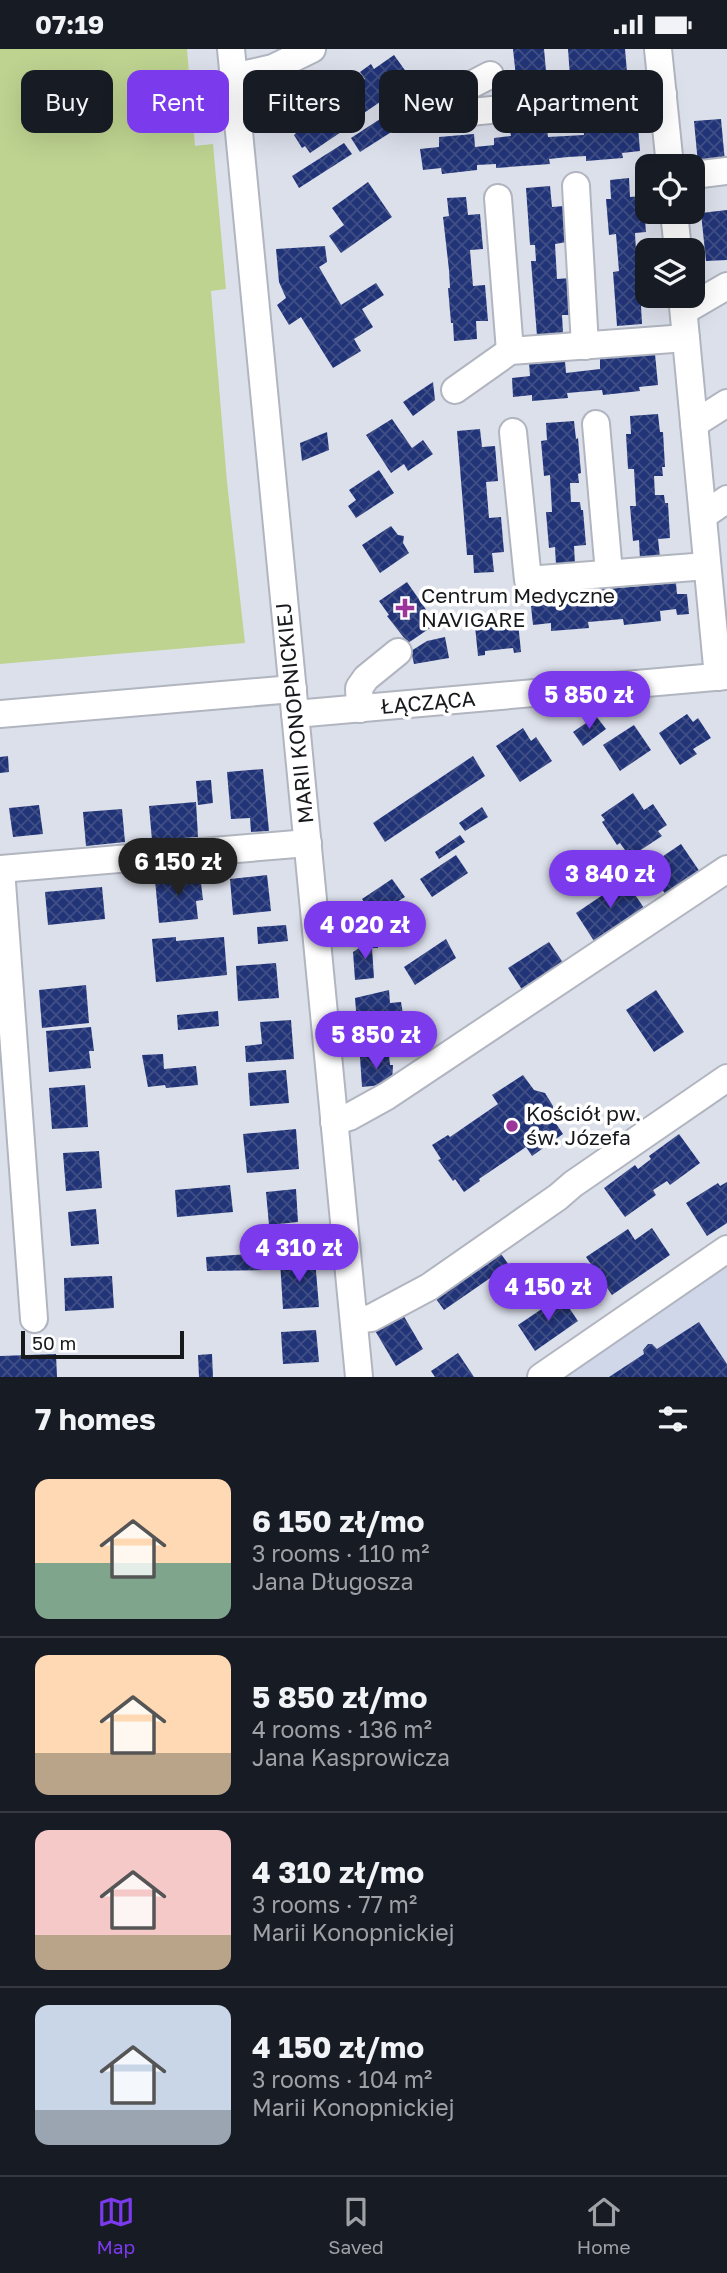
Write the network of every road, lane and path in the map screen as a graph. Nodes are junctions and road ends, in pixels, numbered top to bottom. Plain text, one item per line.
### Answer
1 (231, 49) edge
2 (312, 49) edge
3 (658, 49) edge
4 (660, 70) edge
5 (490, 75) dead end
6 (233, 77) junction
7 (663, 94) edge
8 (492, 110) edge
9 (669, 154) edge
10 (727, 171) edge
11 (705, 174) edge
12 (576, 187) dead end
13 (498, 198) dead end
14 (727, 286) edge
15 (705, 294) edge
16 (683, 308) edge
17 (686, 338) junction
18 (585, 346) junction
19 (510, 351) junction
20 (455, 390) dead end
21 (727, 403) edge
22 (597, 424) dead end
23 (694, 425) junction
24 (513, 432) dead end
25 (727, 499) edge
26 (703, 516) junction
27 (707, 566) junction
28 (609, 573) junction
29 (398, 652) dead end
30 (722, 677) edge
31 (294, 702) junction
32 (360, 709) junction
33 (0, 714) edge
34 (308, 843) junction
35 (0, 869) edge
36 (727, 869) edge
37 (727, 1078) edge
38 (334, 1122) junction
39 (727, 1249) edge
40 (34, 1319) dead end
41 (354, 1320) junction
42 (359, 1377) edge
43 (541, 1377) edge

1 - 6 street, MARII KONOPNICKIEJ
2 - 6 street
3 - 4 street
5 - 8 street
6 - 31 street, MARII KONOPNICKIEJ
7 - 9 street
10 - 11 street
12 - 18 street
13 - 19 street
14 - 15 street
16 - 17 street
17 - 18 street
17 - 23 street
18 - 19 street
19 - 20 street
21 - 23 street
22 - 28 street
23 - 26 street
24 - 28 street
25 - 26 street
26 - 27 street
27 - 28 street
27 - 30 street
29 - 32 street
30 - 32 street, ŁĄCZĄCA
31 - 32 street, ŁĄCZĄCA
31 - 33 street, ŁĄCZĄCA
31 - 34 street, MARII KONOPNICKIEJ
34 - 35 street
34 - 38 street, MARII KONOPNICKIEJ
35 - 40 street
36 - 38 street
37 - 41 street
38 - 41 street, MARII KONOPNICKIEJ
39 - 43 street
41 - 42 street, MARII KONOPNICKIEJ

